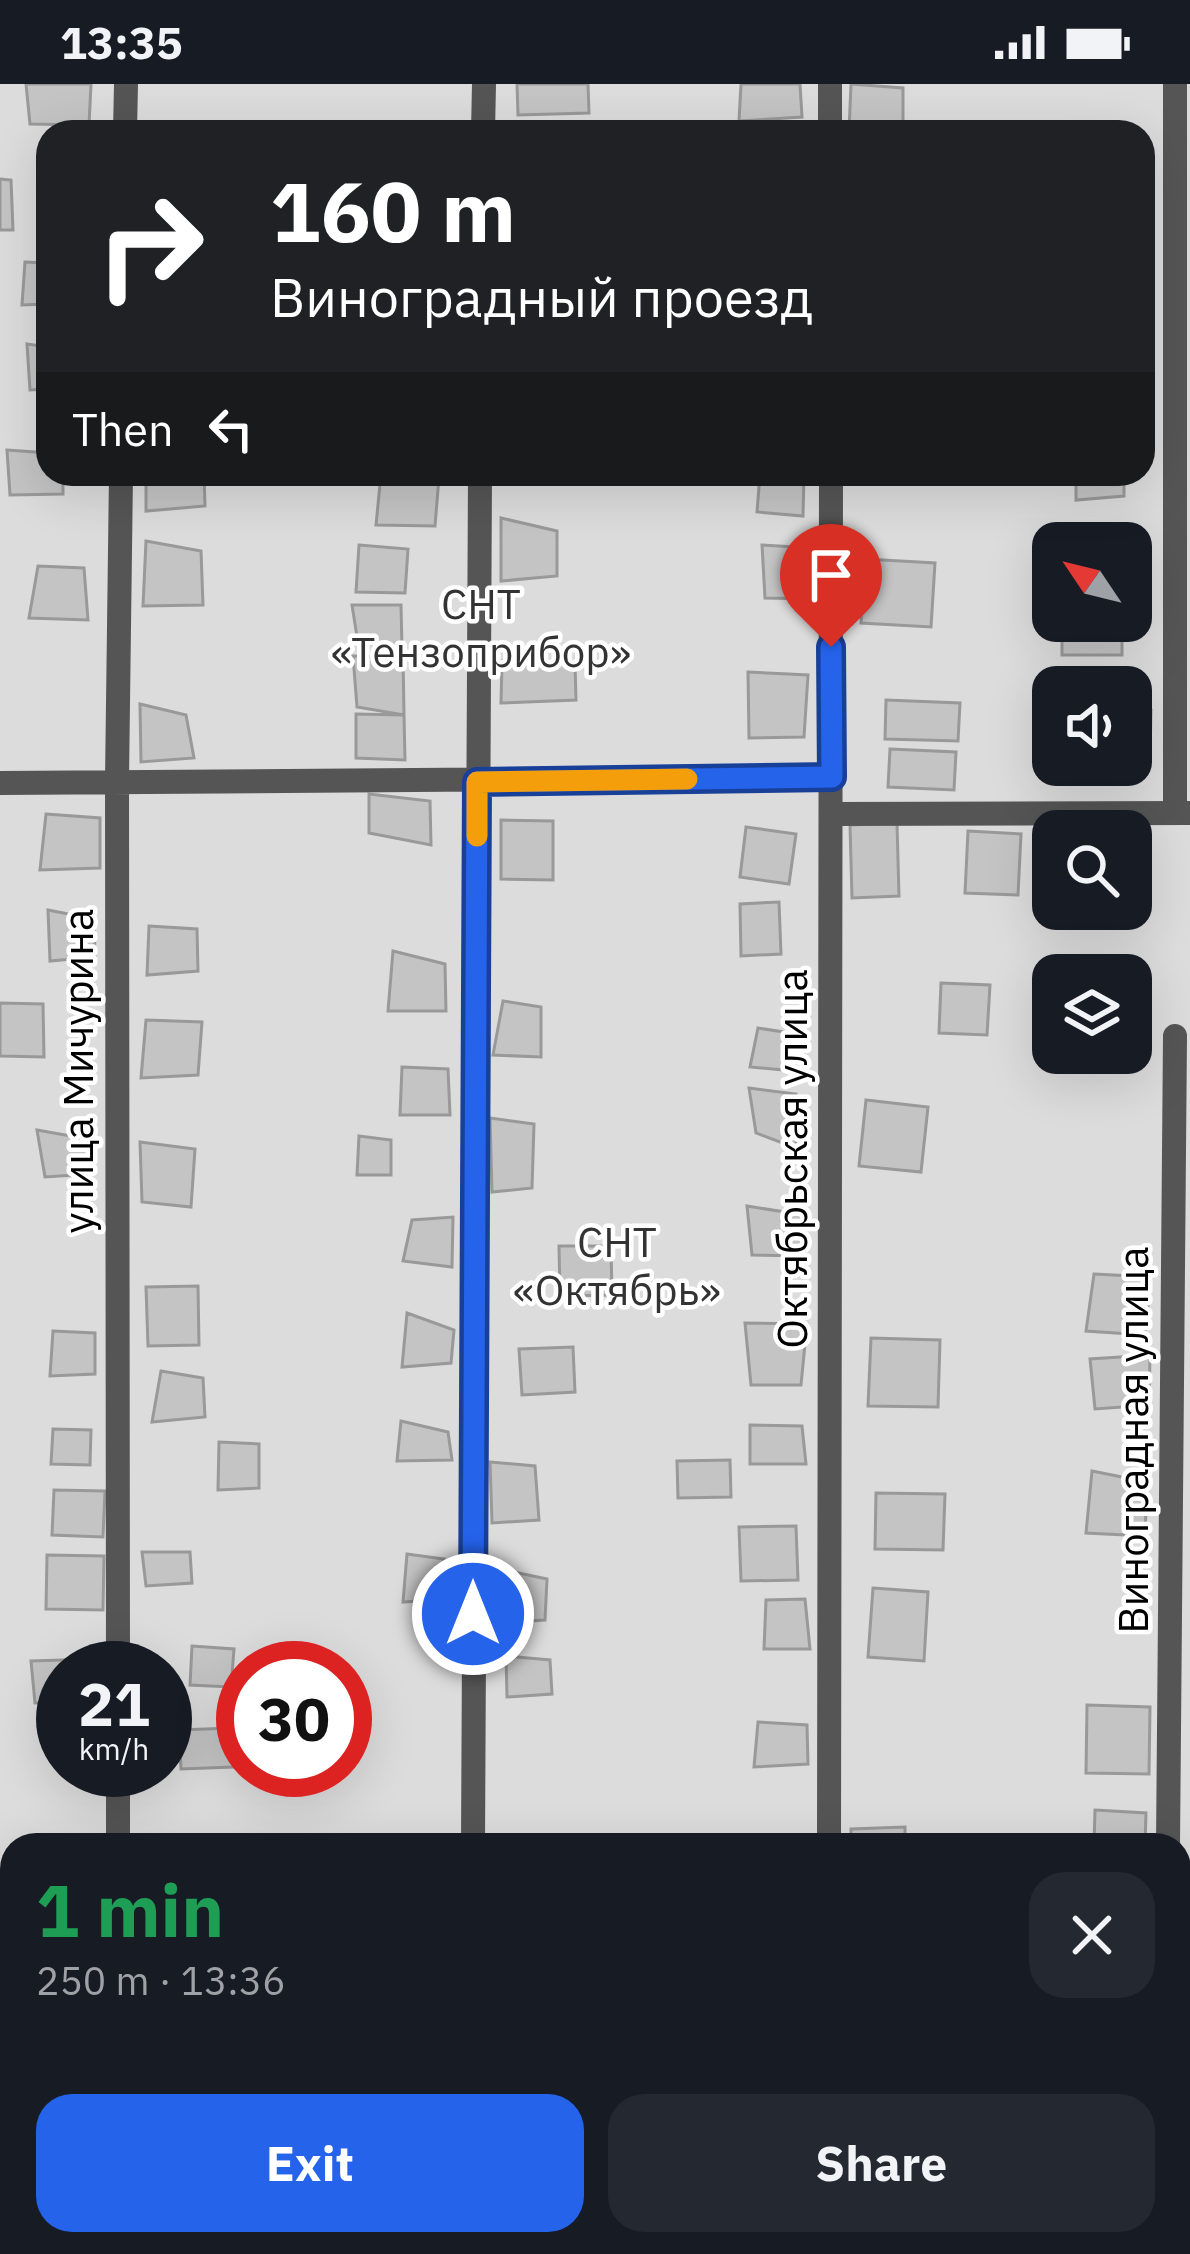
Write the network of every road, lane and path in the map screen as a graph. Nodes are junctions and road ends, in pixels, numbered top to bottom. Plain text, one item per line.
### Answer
1 (126, 84) edge
2 (484, 84) edge
3 (830, 84) edge
4 (1175, 84) edge
5 (125, 120) edge
6 (483, 120) edge
7 (830, 120) edge
8 (121, 486) edge
9 (480, 486) edge
10 (831, 486) edge
11 (832, 777) junction
12 (117, 780) junction
13 (477, 782) junction
14 (0, 783) edge
15 (1183, 813) edge
16 (832, 814) junction
17 (1175, 1036) dead end
18 (118, 1641) edge
19 (118, 1797) edge
20 (118, 1833) edge
21 (472, 1833) edge
22 (829, 1833) edge
23 (1168, 1833) edge

1 - 5 street
2 - 6 street
3 - 7 street
4 - 15 street
8 - 12 street, улица Мичурина
9 - 13 street
10 - 11 street, Октябрьская улица
11 - 13 street
11 - 16 street, Октябрьская улица
12 - 13 street
12 - 14 street
12 - 18 street, улица Мичурина
13 - 21 street
15 - 16 street
16 - 22 street, Октябрьская улица
17 - 23 street, Виноградная улица
19 - 20 street

